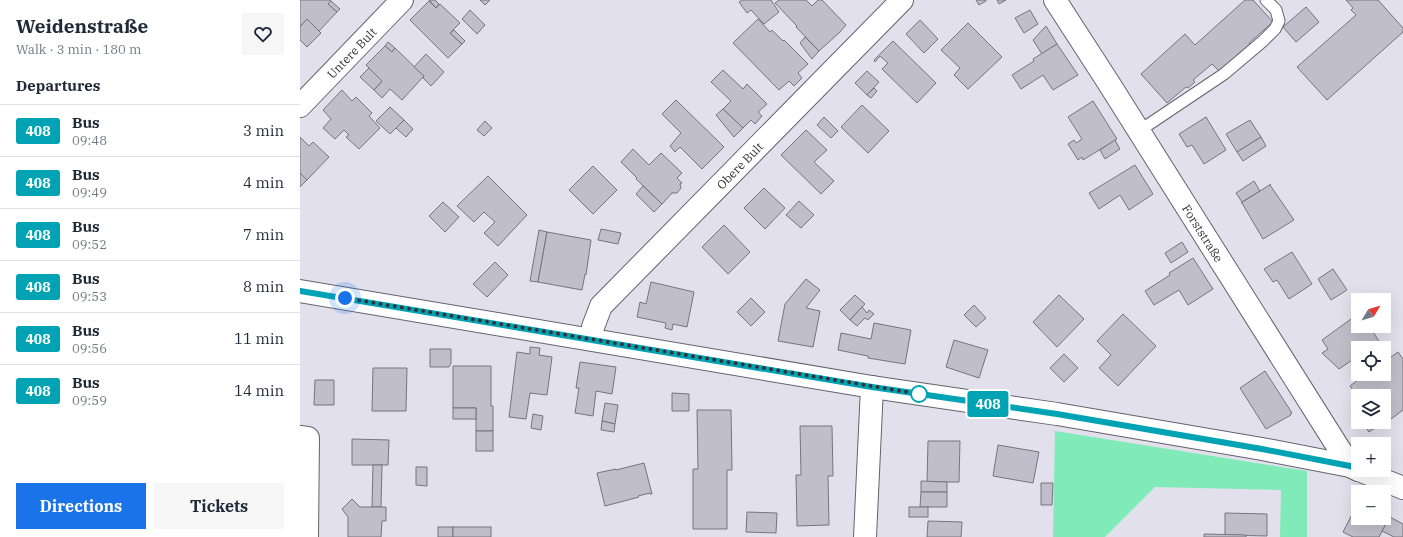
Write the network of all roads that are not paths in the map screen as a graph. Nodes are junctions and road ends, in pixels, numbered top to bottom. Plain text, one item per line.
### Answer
1 (402, 0) edge
2 (902, 0) edge
3 (1055, 0) edge
4 (1266, 0) edge
5 (300, 106) edge
6 (1139, 131) junction
7 (300, 291) edge
8 (591, 339) junction
9 (872, 387) junction
10 (300, 437) edge
11 (1351, 461) edge
12 (1351, 468) edge
13 (1376, 477) edge
14 (1403, 488) edge
15 (307, 537) edge
16 (865, 537) edge

1 - 5 street, Untere Bult
2 - 8 street, Obere Bult
3 - 6 street, Forststraße
4 - 6 lane
6 - 11 street, Forststraße
7 - 8 street
8 - 9 street
9 - 12 street
9 - 16 street
10 - 15 street
13 - 14 street

